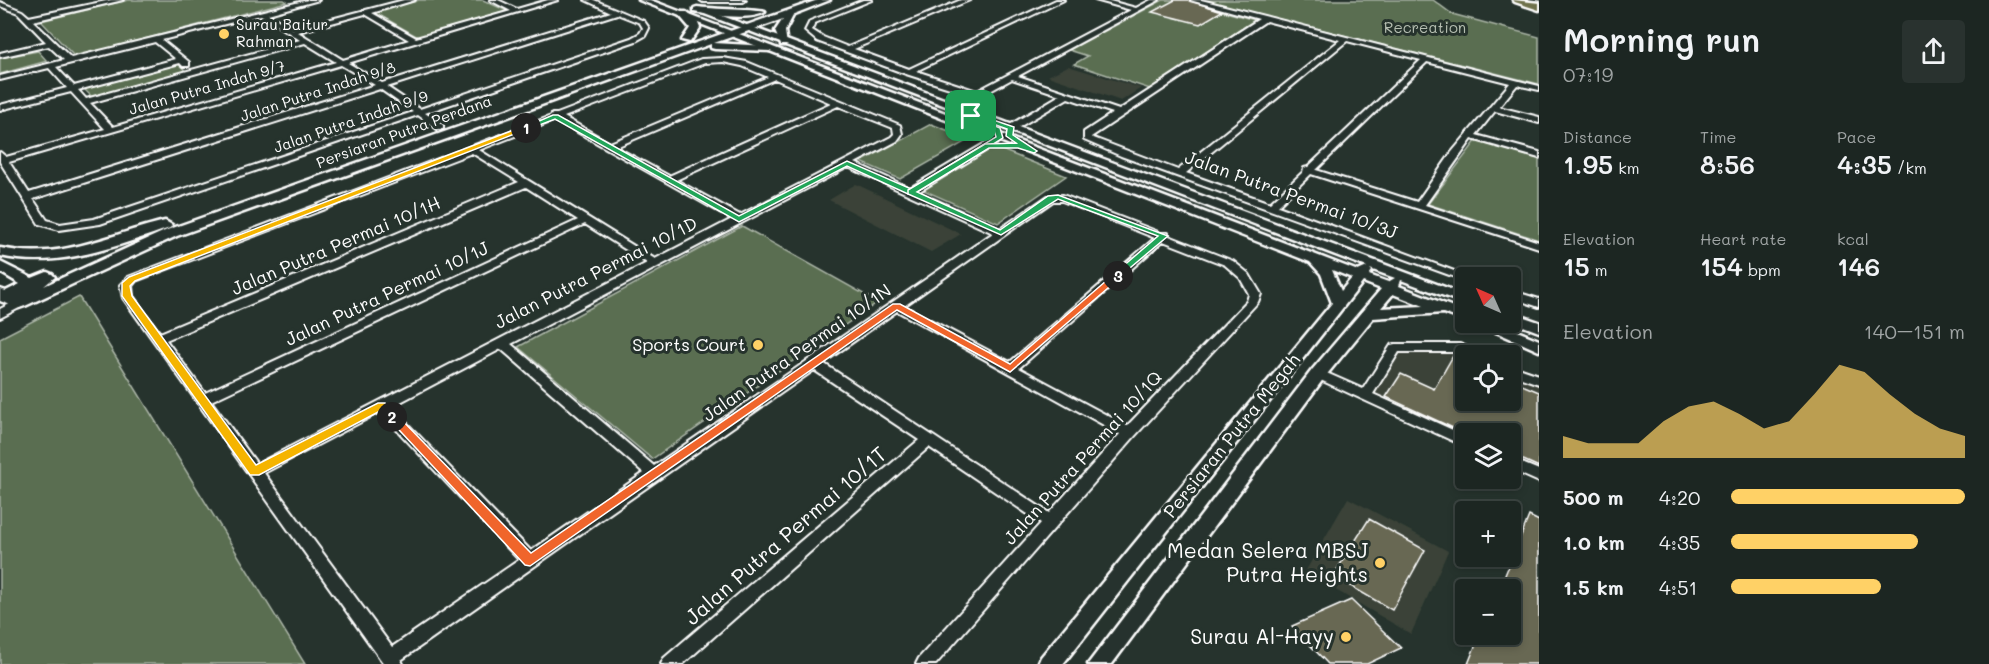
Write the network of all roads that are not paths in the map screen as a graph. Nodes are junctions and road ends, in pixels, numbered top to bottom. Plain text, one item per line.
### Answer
1 (19, 0) edge
2 (120, 0) edge
3 (316, 0) edge
4 (412, 0) edge
5 (493, 0) edge
6 (555, 0) edge
7 (588, 0) edge
8 (643, 0) edge
9 (669, 0) edge
10 (703, 0) edge
11 (743, 0) edge
12 (795, 0) edge
13 (826, 0) edge
14 (870, 0) edge
15 (967, 0) edge
16 (1061, 0) edge
17 (1098, 0) edge
18 (1156, 0) edge
19 (1193, 0) edge
20 (1519, 0) edge
21 (1530, 0) edge
22 (295, 2) edge
23 (0, 4) edge
24 (1539, 5) edge
25 (697, 10) junction
26 (1137, 10) junction
27 (516, 11) junction
28 (366, 12) junction
29 (616, 12) junction
30 (760, 12) junction
31 (262, 13) junction
32 (682, 14) junction
33 (790, 14) junction
34 (1265, 18) junction
35 (27, 20) junction
36 (717, 28) junction
37 (732, 29) junction
38 (747, 29) junction
39 (293, 31) junction
40 (1345, 39) junction
41 (157, 40) junction
42 (307, 40) junction
43 (687, 40) junction
44 (415, 41) junction
45 (51, 43) junction
46 (784, 43) junction
47 (768, 49) junction
48 (848, 49) junction
49 (678, 51) junction
50 (0, 55) edge
51 (181, 60) junction
52 (1425, 60) junction
53 (69, 61) junction
54 (342, 62) junction
55 (51, 66) junction
56 (195, 71) junction
57 (909, 72) junction
58 (774, 77) junction
59 (1014, 77) junction
60 (0, 78) edge
61 (1515, 82) junction
62 (381, 86) junction
63 (1539, 88) edge
64 (72, 89) junction
65 (1067, 95) junction
66 (85, 102) junction
67 (843, 103) junction
68 (0, 108) edge
69 (1494, 108) junction
70 (960, 109) junction
71 (420, 113) junction
72 (1120, 113) junction
73 (555, 116) junction
74 (1539, 120) edge
75 (1016, 125) junction
76 (440, 127) junction
77 (111, 130) junction
78 (987, 133) junction
79 (1471, 136) junction
80 (1000, 138) junction
81 (1019, 145) junction
82 (987, 146) junction
83 (608, 147) junction
84 (472, 148) junction
85 (1034, 151) junction
86 (1539, 155) edge
87 (2, 158) edge
88 (847, 163) junction
89 (1307, 170) junction
90 (1179, 174) junction
91 (667, 180) junction
92 (526, 183) junction
93 (911, 192) junction
94 (28, 197) junction
95 (1419, 206) junction
96 (1272, 207) junction
97 (739, 219) junction
98 (586, 220) junction
99 (165, 225) junction
100 (1001, 233) junction
101 (1164, 236) junction
102 (1539, 245) edge
103 (1287, 248) junction
104 (0, 252) edge
105 (655, 263) junction
106 (0, 266) edge
107 (1366, 270) junction
108 (1455, 273) edge
109 (1400, 275) junction
110 (1245, 276) joint
111 (38, 287) junction
112 (1390, 288) junction
113 (1455, 296) edge
114 (1521, 297) edge
115 (6, 298) edge
116 (1339, 303) junction
117 (1539, 303) edge
118 (896, 306) junction
119 (1455, 313) edge
120 (0, 314) edge
121 (1368, 314) junction
122 (1455, 314) edge
123 (1521, 320) edge
124 (1539, 327) edge
125 (1507, 333) edge
126 (158, 339) junction
127 (501, 343) junction
128 (1539, 346) edge
129 (1455, 348) edge
130 (813, 363) junction
131 (1010, 369) junction
132 (1521, 373) edge
133 (1318, 374) junction
134 (1539, 380) edge
135 (1365, 396) junction
136 (202, 400) junction
137 (381, 405) junction
138 (1129, 433) junction
139 (1455, 437) edge
140 (928, 440) junction
141 (1521, 468) edge
142 (254, 472) junction
143 (654, 474) junction
144 (1539, 476) edge
145 (1050, 521) junction
146 (530, 561) junction
147 (392, 661) edge
148 (670, 664) edge
149 (925, 664) edge
150 (1049, 664) edge
151 (1099, 664) edge

1 - 23 street
2 - 35 street
3 - 22 street
4 - 28 street
5 - 27 street
6 - 27 street, Jalan Putra Indah 9/7
7 - 29 street
8 - 32 street
9 - 25 street
10 - 11 street
12 - 30 main road, Persiaran Putra Perdana
13 - 33 main road, Persiaran Putra Perdana
14 - 48 street
15 - 48 street
16 - 57 street
17 - 26 street
18 - 26 street
19 - 34 street
20 - 24 highway
21 - 24 highway
22 - 31 street
23 - 35 street
25 - 30 main road
25 - 37 street
26 - 59 street
27 - 44 street, Jalan Putra Indah 9/7
28 - 39 street
28 - 44 street
29 - 62 street, Jalan Putra Indah 9/8
29 - 71 street, Jalan Putra Indah 9/9
30 - 37 main road, Persiaran Putra Perdana
31 - 39 street
31 - 41 street
32 - 36 street
32 - 43 main road
33 - 38 main road, Persiaran Putra Perdana
33 - 46 main road
34 - 40 street
34 - 72 street
35 - 45 street
36 - 37 main road, Persiaran Putra Perdana
36 - 43 main road, Persiaran Putra Perdana
37 - 38 main road, Persiaran Putra Perdana
37 - 47 street
37 - 49 main road, Persiaran Putra Perdana
38 - 46 street
39 - 42 street
40 - 52 street
40 - 90 street
41 - 51 street
41 - 53 street
42 - 54 street
42 - 56 street
43 - 76 main road, Persiaran Putra Perdana
44 - 54 street, Jalan Putra Indah 9/7
45 - 50 street
45 - 53 street
46 - 70 street
47 - 49 main road
47 - 78 street
48 - 57 street
49 - 111 main road, Persiaran Putra Perdana
51 - 56 street
51 - 64 street
52 - 61 street
52 - 89 street
53 - 55 street
54 - 62 street
54 - 77 street, Jalan Putra Indah 9/7
55 - 60 street
55 - 64 street
56 - 66 street
57 - 59 street
58 - 67 street
58 - 73 street
58 - 83 street
59 - 65 street
61 - 63 street
61 - 69 street
62 - 71 street
62 - 94 street, Jalan Putra Indah 9/8
64 - 66 street
64 - 68 street
65 - 72 street
65 - 75 street
66 - 77 street
67 - 88 street, Jalan Putra Permai 10/1D
67 - 91 street
69 - 74 street
69 - 79 street
70 - 75 street
70 - 80 street
71 - 76 street
71 - 94 street, Jalan Putra Indah 9/9
72 - 90 street, Jalan Putra Permai 10/3J
73 - 83 street
73 - 84 street
75 - 85 street
75 - 107 street
76 - 99 main road, Persiaran Putra Perdana
77 - 87 street, Jalan Putra Indah 9/7
78 - 80 street
78 - 82 street
79 - 86 street
79 - 95 street
80 - 81 street
80 - 82 street
81 - 82 street
81 - 85 street
82 - 93 street
83 - 91 street
84 - 92 street
84 - 126 street
85 - 103 street
87 - 94 street
88 - 93 street
88 - 97 street, Jalan Putra Permai 10/1D
89 - 95 street
89 - 96 street
90 - 96 street, Jalan Putra Permai 10/3J
91 - 97 street
92 - 98 street
92 - 126 street, Jalan Putra Permai 10/1H
93 - 100 street
95 - 102 street
96 - 108 street, Jalan Putra Permai 10/3J
97 - 105 street, Jalan Putra Permai 10/1D
98 - 105 street
98 - 136 street, Jalan Putra Permai 10/1J
99 - 104 main road
99 - 111 main road, Persiaran Putra Perdana
100 - 101 street, Jalan Putra Permai 10/1N
100 - 118 street, Jalan Putra Permai 10/1N
101 - 110 street, Jalan Putra Permai 10/1N
101 - 131 street
103 - 107 street
103 - 116 street
105 - 127 street, Jalan Putra Permai 10/1D
106 - 111 main road
107 - 109 street
107 - 112 street
107 - 116 street, Persiaran Putra Megah
109 - 112 street, Persiaran Putra Megah
109 - 113 street
110 - 138 street, Jalan Putra Permai 10/1Q
111 - 115 main road, Persiaran Putra Perdana
112 - 119 street
112 - 121 street, Persiaran Putra Megah
114 - 117 street
115 - 120 street, Persiaran Putra Perdana
116 - 150 street, Persiaran Putra Megah
118 - 130 street, Jalan Putra Permai 10/1N
118 - 131 street
121 - 122 street
121 - 133 street, Persiaran Putra Megah
123 - 124 street
125 - 128 street
126 - 136 street
127 - 137 street, Jalan Putra Permai 10/1D
127 - 143 street
129 - 135 street
130 - 140 street
130 - 143 street, Jalan Putra Permai 10/1N
131 - 138 street
132 - 134 street
133 - 135 street
133 - 151 street, Persiaran Putra Megah
135 - 139 street
136 - 142 street
137 - 142 street, Jalan Putra Permai 10/1D
137 - 146 street
138 - 145 street, Jalan Putra Permai 10/1Q
140 - 145 street
140 - 148 street, Jalan Putra Permai 10/1T
141 - 144 street
142 - 147 street
143 - 146 street, Jalan Putra Permai 10/1N
145 - 149 street, Jalan Putra Permai 10/1Q
146 - 147 street, Jalan Putra Permai 10/1N

